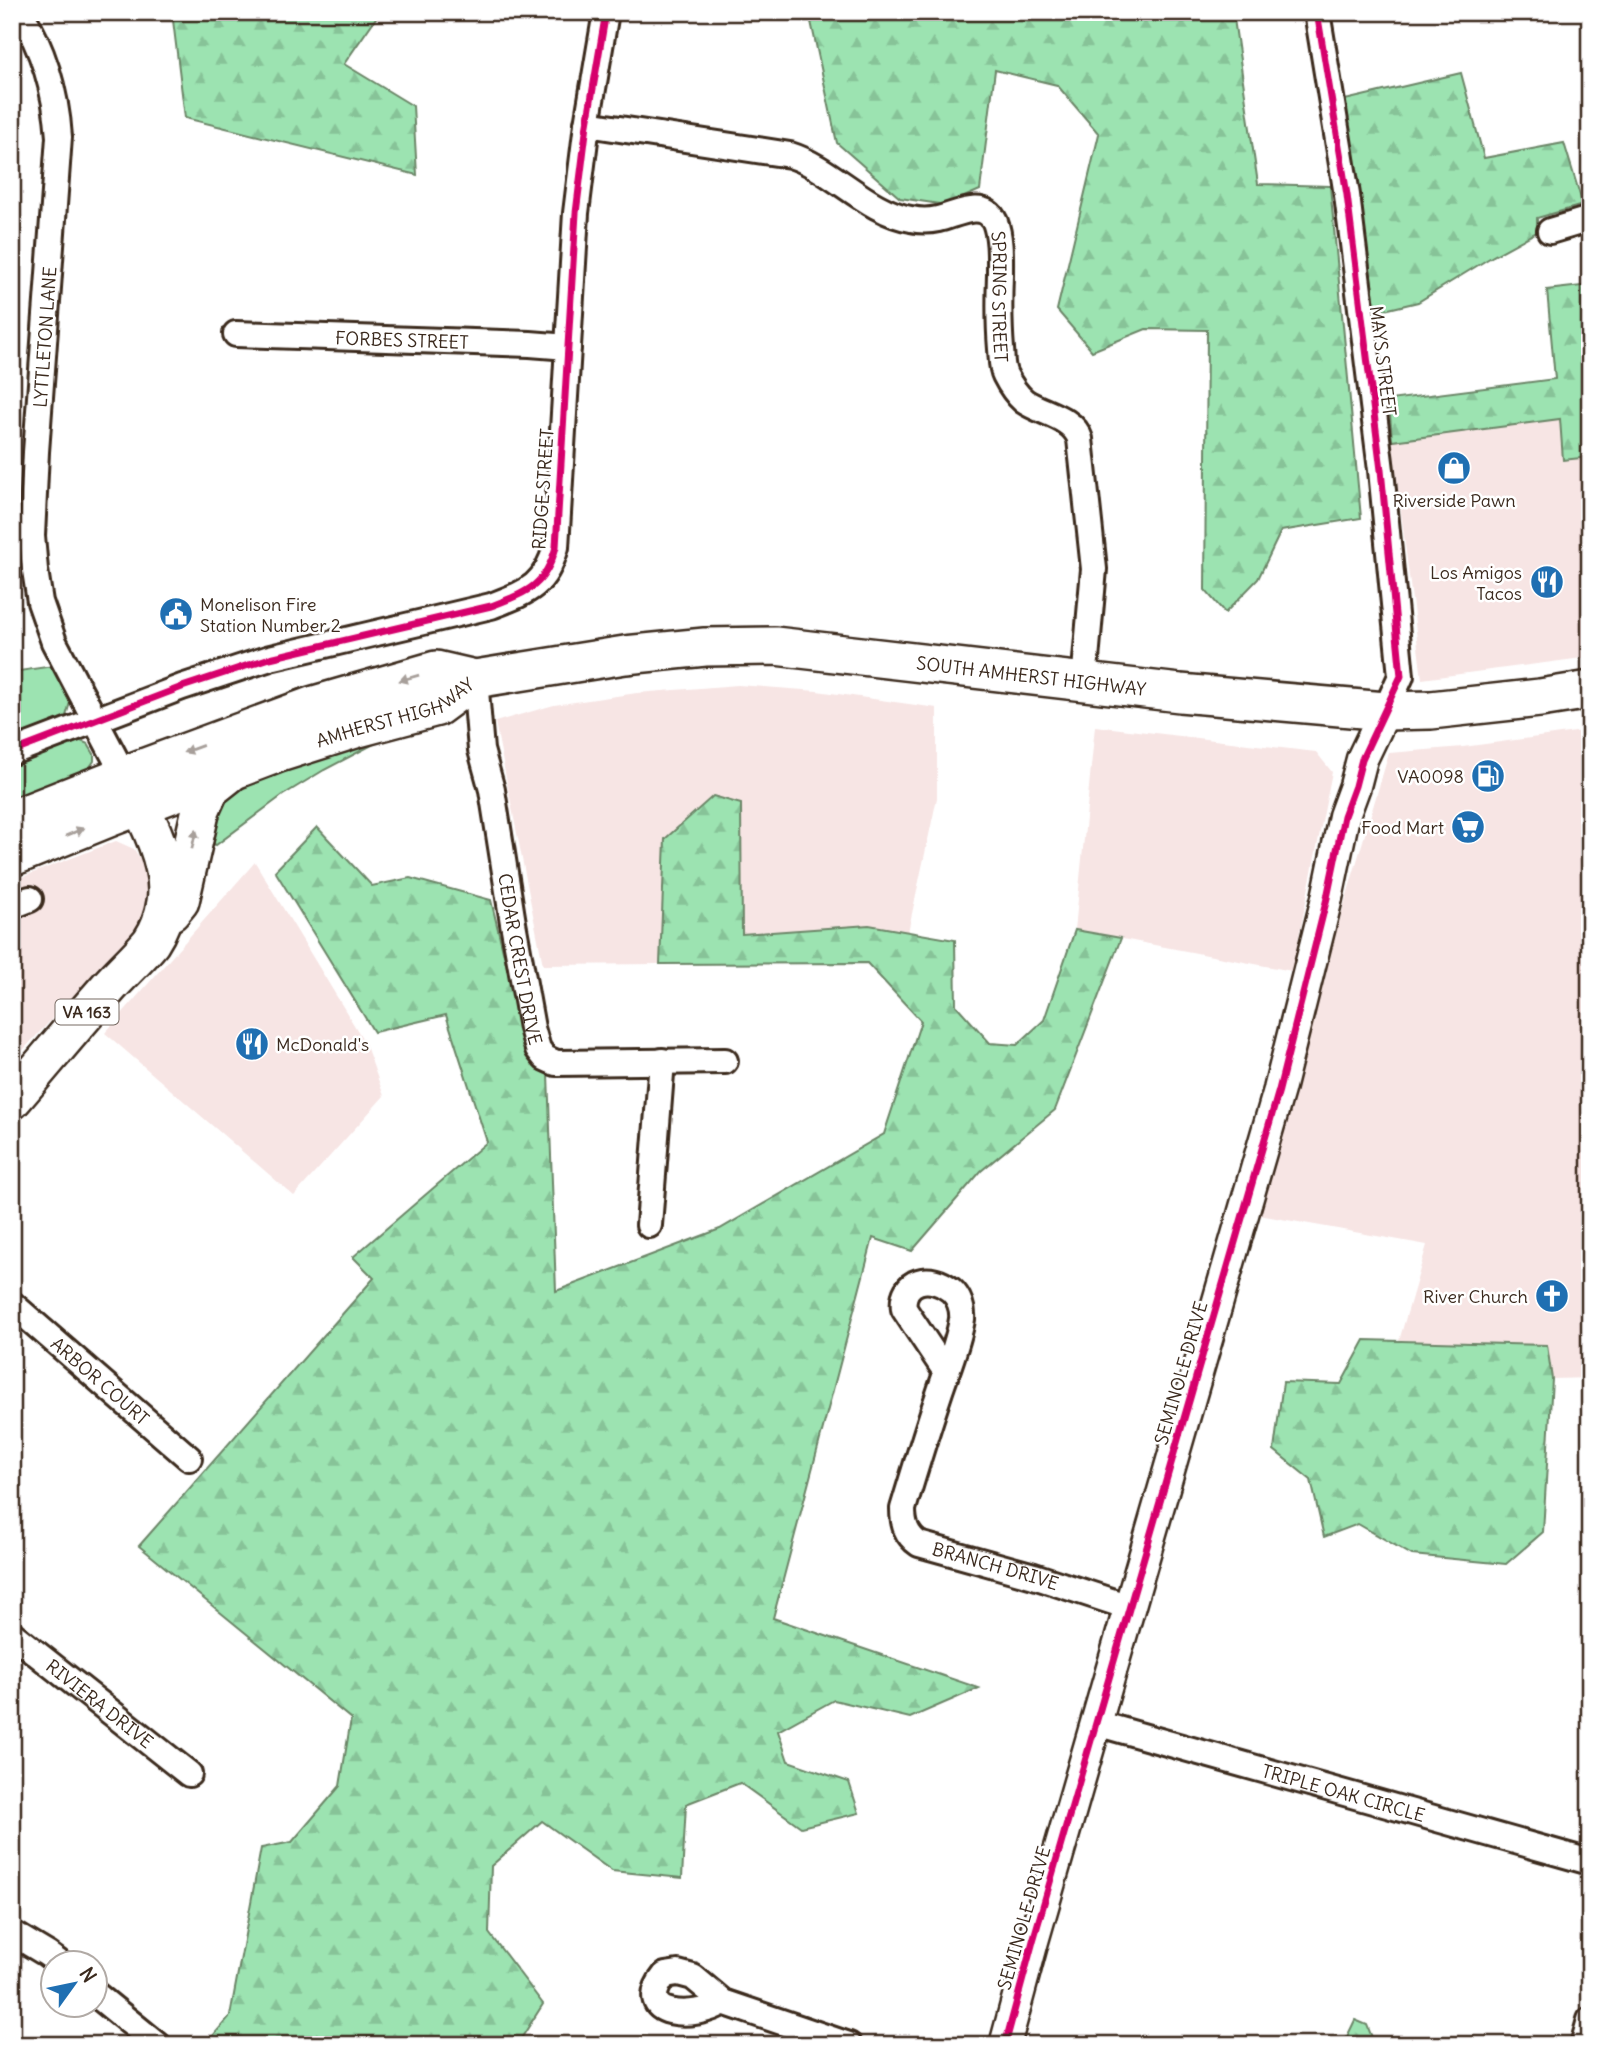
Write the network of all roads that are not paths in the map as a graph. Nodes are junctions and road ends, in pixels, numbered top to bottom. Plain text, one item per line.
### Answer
1 (20, 12) edge
2 (606, 12) edge
3 (1317, 12) edge
4 (587, 124) junction
5 (1590, 219) edge
6 (1550, 231) dead end
7 (236, 334) dead end
8 (568, 347) junction
9 (475, 679) junction
10 (1084, 682) junction
11 (1590, 690) edge
12 (1385, 711) junction
13 (94, 720) junction
14 (12, 752) edge
15 (234, 769) junction
16 (124, 775) junction
17 (141, 807) junction
18 (12, 819) edge
19 (12, 857) edge
20 (161, 923) junction
21 (662, 1061) junction
22 (725, 1061) dead end
23 (12, 1100) edge
24 (649, 1225) dead end
25 (12, 1304) edge
26 (946, 1372) dead end
27 (189, 1458) dead end
28 (1129, 1608) junction
29 (12, 1634) edge
30 (1096, 1723) junction
31 (189, 1774) dead end
32 (1590, 1862) edge
33 (12, 1933) edge
34 (38, 1949) edge
35 (723, 2002) dead end
36 (108, 2004) edge
37 (1590, 2020) edge
38 (158, 2045) edge
39 (849, 2045) edge
40 (1005, 2045) edge
41 (1583, 2045) edge

1 - 13 street, LYTTLETON LANE
2 - 4 street, RIDGE STREET
3 - 12 street, MAYS STREET
4 - 8 street, RIDGE STREET
4 - 10 street, SPRING STREET
5 - 6 street
7 - 8 street, FORBES STREET
8 - 13 street, RIDGE STREET
9 - 10 main road, SOUTH AMHERST HIGHWAY
9 - 15 main road, AMHERST HIGHWAY
9 -> 16 main road, AMHERST HIGHWAY
9 - 21 street, CEDAR CREST DRIVE
10 - 12 main road, SOUTH AMHERST HIGHWAY
11 - 12 main road, SOUTH AMHERST HIGHWAY
12 - 28 street, SEMINOLE DRIVE
13 - 14 street, RIDGE STREET
13 - 16 street, LYTTLETON LANE
15 - 17 main road, AMHERST HIGHWAY
20 -> 15 main road
16 - 17 main road, VA 163
16 - 18 main road, AMHERST HIGHWAY
19 -> 17 main road, AMHERST HIGHWAY
17 - 20 main road, VA 163
20 - 23 main road, VA 163
21 - 22 street, CEDAR CREST DRIVE
21 - 24 street
25 - 27 street, ARBOR COURT
26 - 28 street, BRANCH DRIVE
28 - 30 street, SEMINOLE DRIVE
29 - 31 street, RIVIERA DRIVE
30 - 32 street, TRIPLE OAK CIRCLE
30 - 40 street, SEMINOLE DRIVE
33 - 34 street
35 - 39 street
36 - 38 street
37 - 41 street

